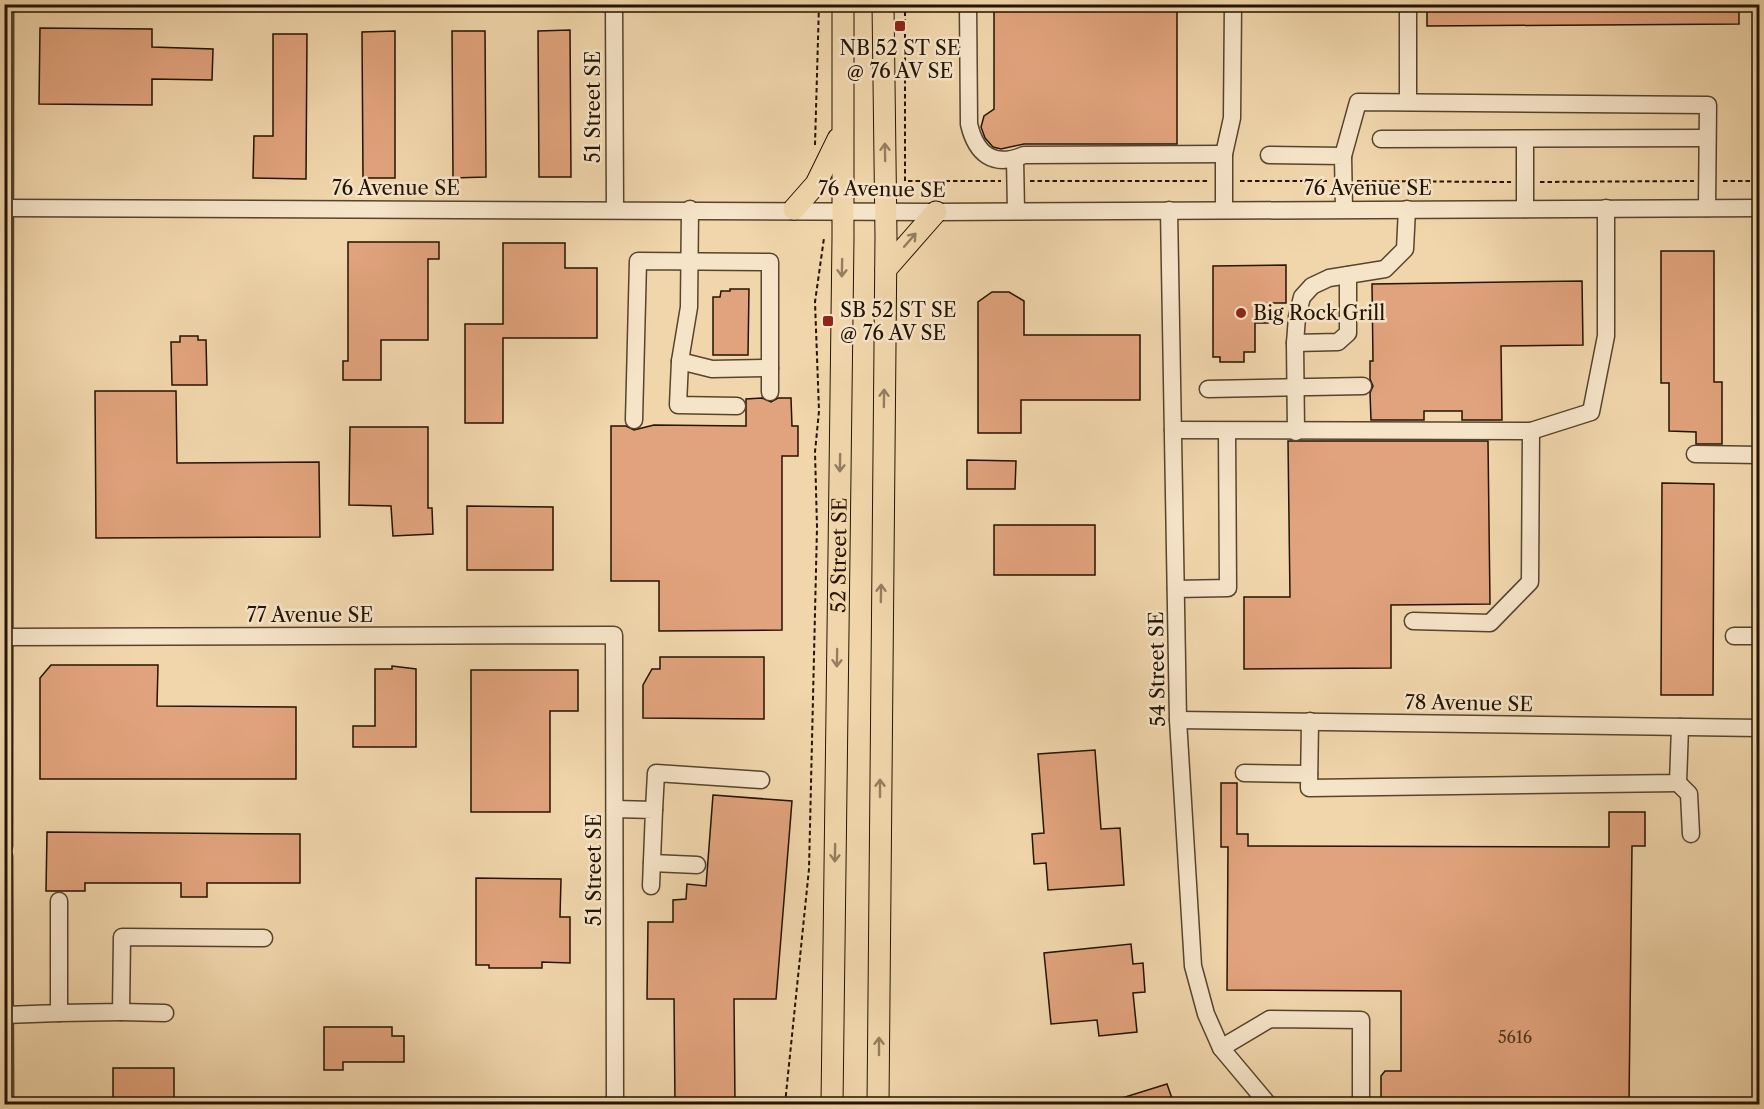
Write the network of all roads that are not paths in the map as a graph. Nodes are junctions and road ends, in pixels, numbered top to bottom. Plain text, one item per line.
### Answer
1 (5, 4) edge
2 (614, 4) edge
3 (843, 4) edge
4 (883, 4) edge
5 (968, 4) edge
6 (1233, 4) edge
7 (1408, 4) edge
8 (1408, 100) junction
9 (843, 128) junction
10 (1707, 138) junction
11 (1381, 139) dead end
12 (1525, 139) junction
13 (1224, 154) junction
14 (1269, 155) dead end
15 (1343, 156) junction
16 (1015, 159) junction
17 (5, 208) edge
18 (1606, 208) junction
19 (1707, 208) junction
20 (1760, 208) edge
21 (690, 209) junction
22 (794, 209) junction
23 (1344, 209) junction
24 (1407, 209) junction
25 (1525, 209) junction
26 (615, 210) junction
27 (843, 210) junction
28 (886, 210) junction
29 (1169, 210) junction
30 (1224, 210) junction
31 (1016, 211) junction
32 (936, 212) junction
33 (690, 262) junction
34 (886, 269) junction
35 (1348, 275) junction
36 (1295, 343) junction
37 (680, 361) junction
38 (770, 368) junction
39 (1363, 386) dead end
40 (1296, 388) junction
41 (1208, 389) dead end
42 (770, 392) dead end
43 (737, 406) dead end
44 (634, 420) dead end
45 (1173, 430) junction
46 (1531, 431) junction
47 (1227, 432) junction
48 (1296, 432) junction
49 (1695, 454) dead end
50 (1760, 455) edge
51 (1176, 589) junction
52 (1413, 621) dead end
53 (614, 635) joint
54 (5, 636) edge
55 (1734, 636) dead end
56 (1760, 636) edge
57 (1178, 720) junction
58 (1310, 721) junction
59 (1680, 727) junction
60 (1760, 728) edge
61 (1244, 773) dead end
62 (1309, 774) junction
63 (760, 780) dead end
64 (1678, 783) junction
65 (615, 809) junction
66 (654, 810) junction
67 (1691, 834) dead end
68 (4, 846) edge
69 (4, 856) edge
70 (652, 863) junction
71 (697, 865) dead end
72 (651, 886) dead end
73 (59, 901) dead end
74 (264, 938) dead end
75 (121, 1012) junction
76 (58, 1013) junction
77 (165, 1013) dead end
78 (5, 1016) edge
79 (1221, 1048) junction
80 (5, 1104) edge
81 (615, 1104) edge
82 (832, 1104) edge
83 (878, 1104) edge
84 (1268, 1104) edge
85 (1361, 1104) edge

1 - 17 street
2 - 26 street, 51 Street SE
3 - 9 main road, 52 Street SE
28 -> 4 main road
5 - 16 street
6 - 13 street
7 - 8 street
8 - 10 street
8 - 15 street
9 - 22 main road
9 - 27 main road, 52 Street SE
10 - 12 street
10 - 19 street
11 - 12 street
12 - 25 street
13 - 16 street
13 - 30 street
14 - 15 street
15 - 23 street
16 - 31 street
17 - 26 street, 76 Avenue SE
17 - 54 street
18 - 19 street, 76 Avenue SE
18 - 25 street, 76 Avenue SE
18 - 46 street
19 - 20 street, 76 Avenue SE
21 - 22 street, 76 Avenue SE
21 - 26 street, 76 Avenue SE
21 - 33 street
22 - 27 street, 76 Avenue SE
23 - 24 street, 76 Avenue SE
23 - 30 street, 76 Avenue SE
24 - 25 street, 76 Avenue SE
24 - 35 street
27 - 28 street, 76 Avenue SE
27 -> 82 main road, 52 Street SE
28 - 32 street, 76 Avenue SE
28 - 34 main road
29 - 30 street, 76 Avenue SE
29 - 31 street, 76 Avenue SE
29 - 45 street, 54 Street SE
31 - 32 street, 76 Avenue SE
34 -> 32 main road
33 - 37 street
33 - 38 street
33 - 44 street
83 -> 34 main road
35 - 36 street
35 - 36 street
36 - 40 street
37 - 38 street
37 - 43 street
38 - 42 street
39 - 40 street
40 - 41 street
40 - 48 street
45 - 47 street
45 - 51 street, 54 Street SE
46 - 48 street
46 - 52 street
47 - 48 street
47 - 51 street
49 - 50 street
51 - 57 street, 54 Street SE
53 - 54 street, 77 Avenue SE
53 - 65 street, 51 Street SE
54 - 68 street
55 - 56 street
57 - 58 street, 78 Avenue SE
57 - 79 street, 54 Street SE
58 - 59 street, 78 Avenue SE
58 - 62 street
59 - 60 street, 78 Avenue SE
59 - 64 street
61 - 62 street
62 - 64 street
63 - 66 street
64 - 67 street
65 - 66 street
65 - 81 street, 51 Street SE
66 - 70 street
69 - 78 street
70 - 71 street
70 - 72 street
73 - 76 street
74 - 75 street
75 - 76 street
75 - 77 street
76 - 78 street
78 - 80 street
79 - 84 street, 54 Street SE
79 - 85 street

